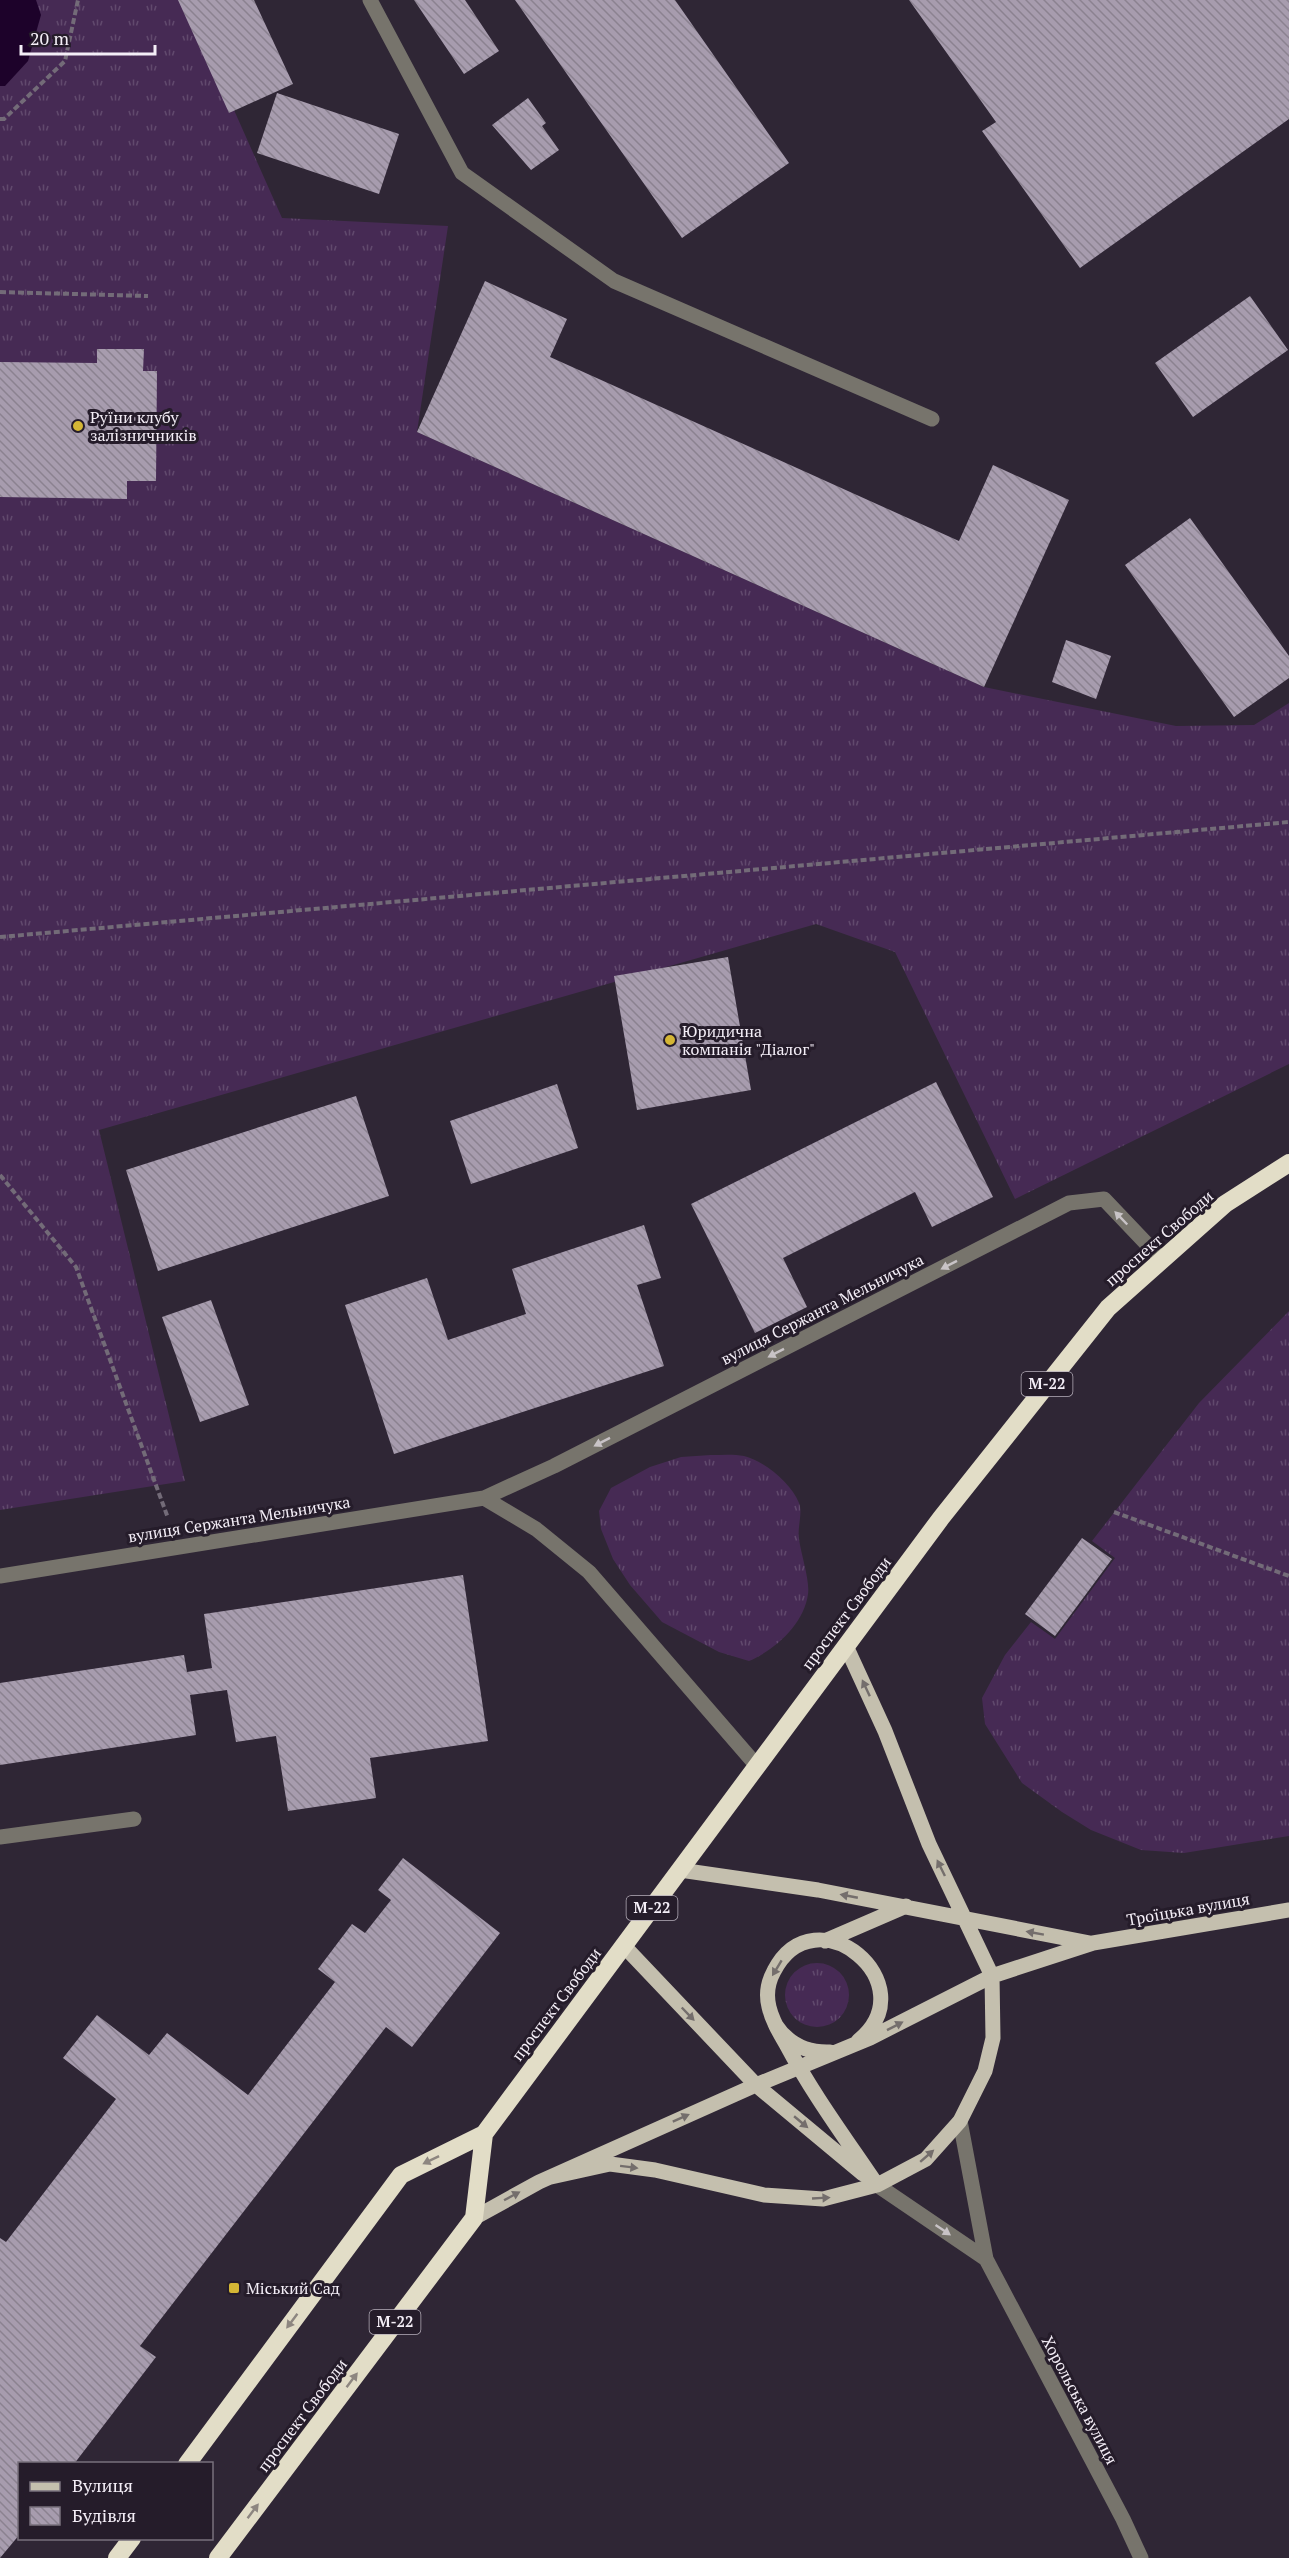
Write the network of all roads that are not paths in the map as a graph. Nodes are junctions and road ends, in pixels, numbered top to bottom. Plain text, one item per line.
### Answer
1 (370, 0) edge
2 (932, 419) dead end
3 (1289, 1163) edge
4 (1162, 1260) junction
5 (484, 1498) junction
6 (0, 1576) edge
7 (846, 1646) junction
8 (757, 1766) junction
9 (134, 1819) dead end
10 (0, 1838) edge
11 (680, 1870) junction
12 (906, 1906) junction
13 (1289, 1910) edge
14 (967, 1920) junction
15 (825, 1941) junction
16 (1093, 1943) junction
17 (624, 1946) junction
18 (992, 1976) junction
19 (775, 2024) junction
20 (841, 2050) junction
21 (799, 2068) junction
22 (756, 2085) junction
23 (960, 2121) junction
24 (484, 2134) junction
25 (551, 2177) junction
26 (877, 2185) junction
27 (474, 2218) junction
28 (986, 2259) junction
29 (188, 2462) edge
30 (130, 2540) edge
31 (117, 2558) edge
32 (218, 2558) edge
33 (1141, 2558) edge

1 - 2 street
3 - 4 highway, проспект Свободи / М-22
4 -> 5 street, вулиця Сержанта Мельничука
4 - 7 highway, проспект Свободи / М-22
5 - 6 street, вулиця Сержанта Мельничука
5 - 8 street
7 - 8 highway, проспект Свободи / М-22
14 -> 7 main road
8 - 11 highway, проспект Свободи / М-22
9 - 10 street
12 -> 11 main road
11 - 17 highway, проспект Свободи / М-22
12 - 14 main road
12 - 15 main road
13 - 16 main road, Троїцька вулиця
16 -> 14 main road
14 - 18 main road
15 -> 19 main road
15 - 20 main road
16 - 18 main road
17 -> 22 main road
17 - 24 highway, проспект Свободи / М-22
20 -> 18 main road
18 - 23 main road
19 - 20 main road
19 - 21 main road
20 - 21 main road
21 - 22 main road
21 - 26 main road
25 -> 22 main road
22 -> 26 main road
26 -> 23 main road
23 - 28 street
24 - 27 highway, проспект Свободи / М-22
24 -> 29 highway, проспект Свободи / М-22
25 -> 26 main road
27 -> 25 main road
26 -> 28 street
32 -> 27 highway, проспект Свободи / М-22
28 - 33 street, Хорольська вулиця
30 - 31 highway

